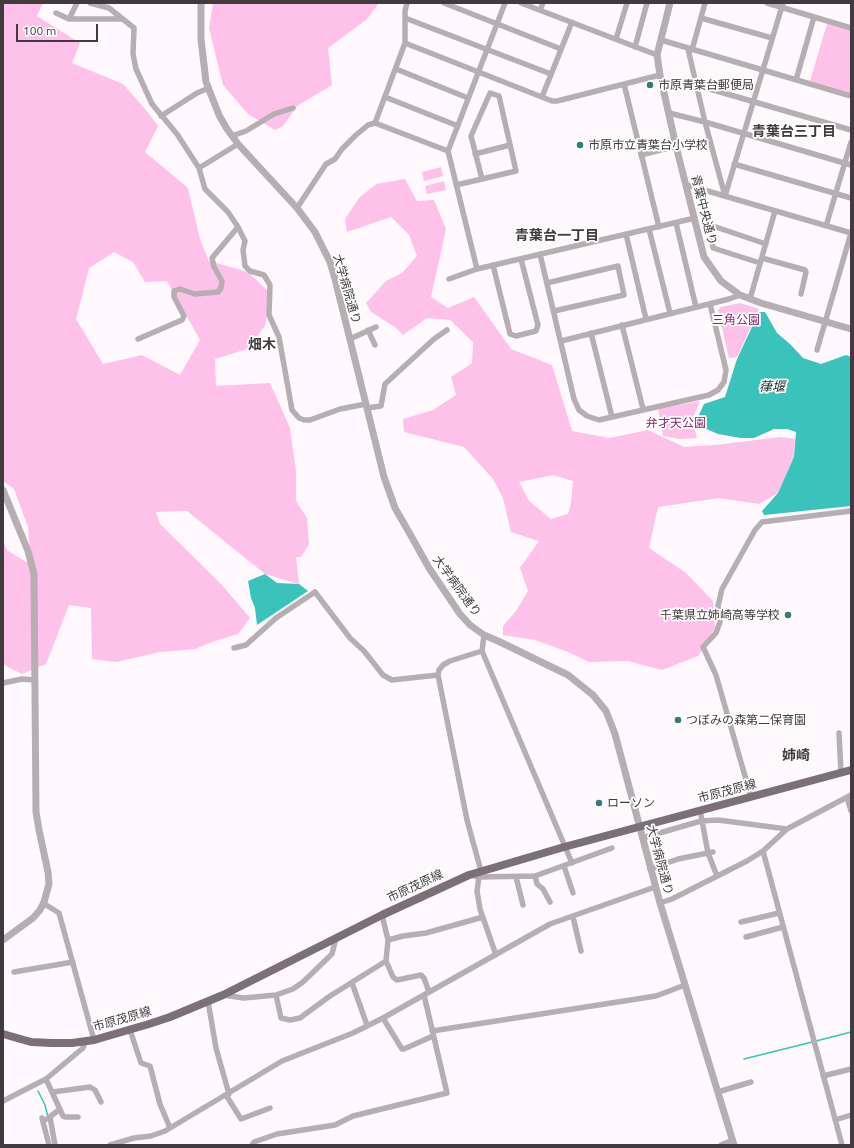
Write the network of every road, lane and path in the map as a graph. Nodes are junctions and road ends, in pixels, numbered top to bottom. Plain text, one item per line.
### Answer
1 (77, 3) edge
2 (90, 3) edge
3 (201, 3) edge
4 (407, 3) edge
5 (444, 3) edge
6 (505, 3) edge
7 (521, 3) edge
8 (543, 3) edge
9 (627, 3) edge
10 (647, 3) edge
11 (670, 3) edge
12 (705, 3) edge
13 (767, 3) edge
14 (782, 5) edge
15 (540, 10) junction
16 (56, 13) dead end
17 (814, 17) junction
18 (405, 18) junction
19 (701, 18) junction
20 (69, 19) junction
21 (122, 19) junction
22 (572, 22) junction
23 (497, 24) junction
24 (851, 28) edge
25 (772, 38) junction
26 (616, 39) junction
27 (661, 40) junction
28 (406, 43) junction
29 (635, 47) junction
30 (488, 48) junction
31 (561, 49) junction
32 (690, 49) junction
33 (657, 55) junction
34 (396, 69) junction
35 (762, 70) junction
36 (478, 73) junction
37 (551, 74) junction
38 (660, 75) junction
39 (796, 80) junction
40 (624, 84) junction
41 (696, 85) junction
42 (208, 88) junction
43 (851, 96) edge
44 (385, 97) junction
45 (542, 97) junction
46 (468, 98) junction
47 (753, 101) junction
48 (293, 108) dead end
49 (669, 113) junction
50 (161, 116) junction
51 (375, 122) junction
52 (705, 122) junction
53 (458, 126) junction
54 (851, 130) edge
55 (744, 133) junction
56 (232, 136) junction
57 (851, 142) edge
58 (238, 144) junction
59 (510, 145) junction
60 (676, 146) junction
61 (448, 151) junction
62 (475, 154) junction
63 (641, 155) junction
64 (734, 164) junction
65 (845, 164) junction
66 (851, 165) edge
67 (199, 168) junction
68 (482, 179) junction
69 (456, 185) junction
70 (686, 185) junction
71 (836, 193) junction
72 (725, 196) junction
73 (851, 198) edge
74 (297, 208) junction
75 (775, 211) junction
76 (695, 218) junction
77 (676, 223) junction
78 (826, 226) junction
79 (238, 227) junction
80 (659, 227) junction
81 (649, 229) junction
82 (851, 233) edge
83 (626, 234) junction
84 (766, 244) junction
85 (540, 254) junction
86 (521, 259) junction
87 (761, 260) junction
88 (493, 265) junction
89 (477, 269) junction
90 (449, 279) dead end
91 (547, 283) junction
92 (801, 294) dead end
93 (740, 295) junction
94 (750, 299) junction
95 (710, 304) junction
96 (696, 307) junction
97 (554, 311) junction
98 (670, 314) junction
99 (646, 319) junction
100 (825, 321) junction
101 (622, 325) junction
102 (376, 327) dead end
103 (851, 329) edge
104 (368, 330) junction
105 (447, 330) dead end
106 (591, 333) junction
107 (138, 339) dead end
108 (350, 339) junction
109 (561, 341) junction
110 (375, 345) dead end
111 (817, 350) dead end
112 (366, 406) junction
113 (643, 409) junction
114 (612, 417) junction
115 (3, 490) edge
116 (851, 511) edge
117 (484, 635) junction
118 (234, 648) dead end
119 (482, 651) junction
120 (438, 675) junction
121 (35, 680) junction
122 (3, 683) edge
123 (839, 733) dead end
124 (851, 770) edge
125 (841, 773) junction
126 (849, 796) edge
127 (751, 797) junction
128 (700, 810) junction
129 (851, 811) edge
130 (701, 821) junction
131 (639, 826) junction
132 (787, 828) junction
133 (642, 838) junction
134 (564, 847) junction
135 (612, 848) dead end
136 (763, 851) junction
137 (710, 852) junction
138 (572, 863) junction
139 (564, 866) junction
140 (650, 869) junction
141 (480, 874) junction
142 (535, 876) junction
143 (717, 876) junction
144 (516, 877) junction
145 (655, 887) junction
146 (573, 893) dead end
147 (550, 902) dead end
148 (43, 903) junction
149 (660, 903) junction
150 (523, 905) dead end
151 (779, 913) junction
152 (382, 915) junction
153 (483, 917) junction
154 (573, 917) junction
155 (741, 922) dead end
156 (783, 926) junction
157 (746, 937) dead end
158 (336, 938) junction
159 (3, 940) edge
160 (388, 940) junction
161 (581, 951) dead end
162 (496, 955) junction
163 (73, 962) junction
164 (386, 962) junction
165 (14, 972) dead end
166 (352, 983) junction
167 (686, 985) junction
168 (427, 993) junction
169 (223, 995) junction
170 (276, 995) junction
171 (208, 1001) junction
172 (384, 1018) junction
173 (368, 1025) junction
174 (130, 1030) junction
175 (3, 1034) edge
176 (433, 1034) junction
177 (94, 1040) junction
178 (85, 1042) junction
179 (851, 1069) edge
180 (824, 1076) junction
181 (46, 1079) junction
182 (751, 1082) dead end
183 (53, 1092) junction
184 (718, 1092) junction
185 (227, 1095) junction
186 (3, 1101) edge
187 (101, 1102) dead end
188 (270, 1108) dead end
189 (60, 1109) junction
190 (851, 1115) edge
191 (50, 1117) junction
192 (78, 1117) dead end
193 (835, 1120) junction
194 (170, 1128) junction
195 (733, 1142) edge
196 (49, 1145) edge
197 (54, 1145) edge
198 (110, 1145) edge
199 (252, 1145) edge
200 (722, 1145) edge
201 (842, 1145) edge

1 - 20 street
2 - 21 street
3 - 42 street, 大学病院通り
4 - 18 street
5 - 23 street
6 - 23 street
7 - 15 street
8 - 15 street
9 - 26 street
10 - 29 street
11 - 27 street, 青葉中央通り
12 - 19 street
13 - 14 street
14 - 17 street
14 - 25 street
15 - 22 street
16 - 20 street
17 - 24 street
17 - 39 street
18 - 28 street
18 - 30 street
19 - 25 street
19 - 32 street
20 - 21 street
21 - 50 street
22 - 26 street
22 - 31 street
23 - 30 street
23 - 31 street
25 - 35 street
26 - 29 street
27 - 32 street
27 - 33 street, 青葉中央通り
28 - 34 street
28 - 36 street
29 - 33 street
30 - 36 street
30 - 37 street
31 - 37 street
32 - 35 street
32 - 41 street
33 - 38 street, 青葉中央通り
34 - 44 street
34 - 46 street
35 - 39 street
35 - 47 street
36 - 45 street
36 - 46 street
37 - 45 street
38 - 40 street
38 - 49 street, 青葉中央通り
39 - 43 street
40 - 45 street
40 - 63 street
41 - 47 street
41 - 52 street
42 - 50 street
42 - 56 street, 大学病院通り
44 - 51 street
44 - 53 street
46 - 53 street
47 - 54 street
47 - 55 street
48 - 56 street
49 - 52 street
49 - 60 street, 青葉中央通り
50 - 67 street
51 - 61 street
51 - 74 street
52 - 55 street
52 - 72 street
53 - 61 street
55 - 64 street
55 - 65 street
56 - 58 street, 大学病院通り
57 - 65 street
58 - 67 street
58 - 74 street, 大学病院通り
59 - 62 street
59 - 62 street
59 - 68 street
60 - 63 street
60 - 70 street, 青葉中央通り
61 - 69 street
62 - 68 street
63 - 80 street
64 - 71 street
64 - 72 street
65 - 66 street
65 - 71 street
67 - 79 street
68 - 69 street
69 - 89 street
70 - 72 street
70 - 76 street, 青葉中央通り
71 - 73 street
71 - 78 street
72 - 75 street
74 - 108 street, 大学病院通り
75 - 78 street
75 - 84 street
76 - 77 street
76 - 93 street, 青葉中央通り
77 - 80 street
77 - 96 street
78 - 82 street
79 - 107 street
79 - 112 street
80 - 81 street
81 - 83 street
81 - 98 street
82 - 100 street
83 - 85 street
83 - 99 street
84 - 87 street
84 - 87 street
85 - 86 street
85 - 91 street
86 - 88 street
86 - 88 street
87 - 92 street
87 - 94 street
88 - 89 street
89 - 90 street
91 - 97 street
91 - 97 street
93 - 94 street, 青葉中央通り
93 - 95 street
94 - 100 street, 青葉中央通り
95 - 96 street
95 - 113 street
96 - 98 street
97 - 109 street
98 - 99 street
99 - 101 street
100 - 103 street, 青葉中央通り
100 - 111 street
101 - 106 street
101 - 113 street
102 - 104 street
104 - 108 street
104 - 110 street
105 - 112 street
106 - 109 street
106 - 114 street
108 - 112 street, 大学病院通り
109 - 114 street
112 - 117 street, 大学病院通り
113 - 114 street
115 - 121 street
116 - 127 street
117 - 119 street
117 - 131 street, 大学病院通り
118 - 120 street
119 - 120 street
119 - 134 street
120 - 141 street
121 - 122 street
121 - 148 street
123 - 125 street
124 - 125 main road, 市原茂原線
125 - 127 main road, 市原茂原線
126 - 129 street
126 - 132 street
127 - 128 main road, 市原茂原線
128 - 130 street
128 - 131 main road, 市原茂原線
130 - 132 street
130 - 133 street
130 - 137 street
131 - 133 street, 大学病院通り
131 - 134 main road, 市原茂原線
132 - 136 street
133 - 140 street, 大学病院通り
134 - 138 street
134 - 141 main road, 市原茂原線
135 - 138 street
136 - 143 street
136 - 151 street
137 - 140 street
137 - 143 street
138 - 139 street
139 - 142 street
139 - 146 street
140 - 145 street, 大学病院通り
141 - 144 street
141 - 152 main road, 市原茂原線
141 - 153 street
142 - 144 street
142 - 147 street
143 - 149 street
144 - 150 street
145 - 149 street, 大学病院通り
145 - 154 street
148 - 159 street
148 - 163 street
149 - 167 street, 大学病院通り
151 - 155 street
151 - 156 street
152 - 158 main road, 市原茂原線
152 - 160 street
153 - 160 street
153 - 162 street
154 - 161 street
154 - 162 street
156 - 157 street
156 - 180 street
158 - 169 main road, 市原茂原線
158 - 170 street
160 - 164 street
162 - 168 street
163 - 165 street
163 - 177 street
164 - 166 street
164 - 168 street
166 - 170 street
166 - 173 street
167 - 176 street
167 - 184 street, 大学病院通り
168 - 172 street
168 - 176 street
169 - 170 street
169 - 171 main road, 市原茂原線
171 - 174 main road, 市原茂原線
171 - 185 street
172 - 173 street
172 - 176 street
173 - 185 street
174 - 177 main road, 市原茂原線
174 - 194 street
175 - 178 main road, 市原茂原線
176 - 199 street
177 - 178 main road, 市原茂原線
178 - 181 street
179 - 180 street
180 - 193 street
181 - 183 street
181 - 186 street
182 - 184 street
183 - 187 street
183 - 189 street
184 - 195 street, 大学病院通り
185 - 188 street
185 - 194 street
189 - 191 street
189 - 192 street
190 - 193 street
191 - 196 street
191 - 197 street
193 - 201 street
194 - 198 street
195 - 200 street

